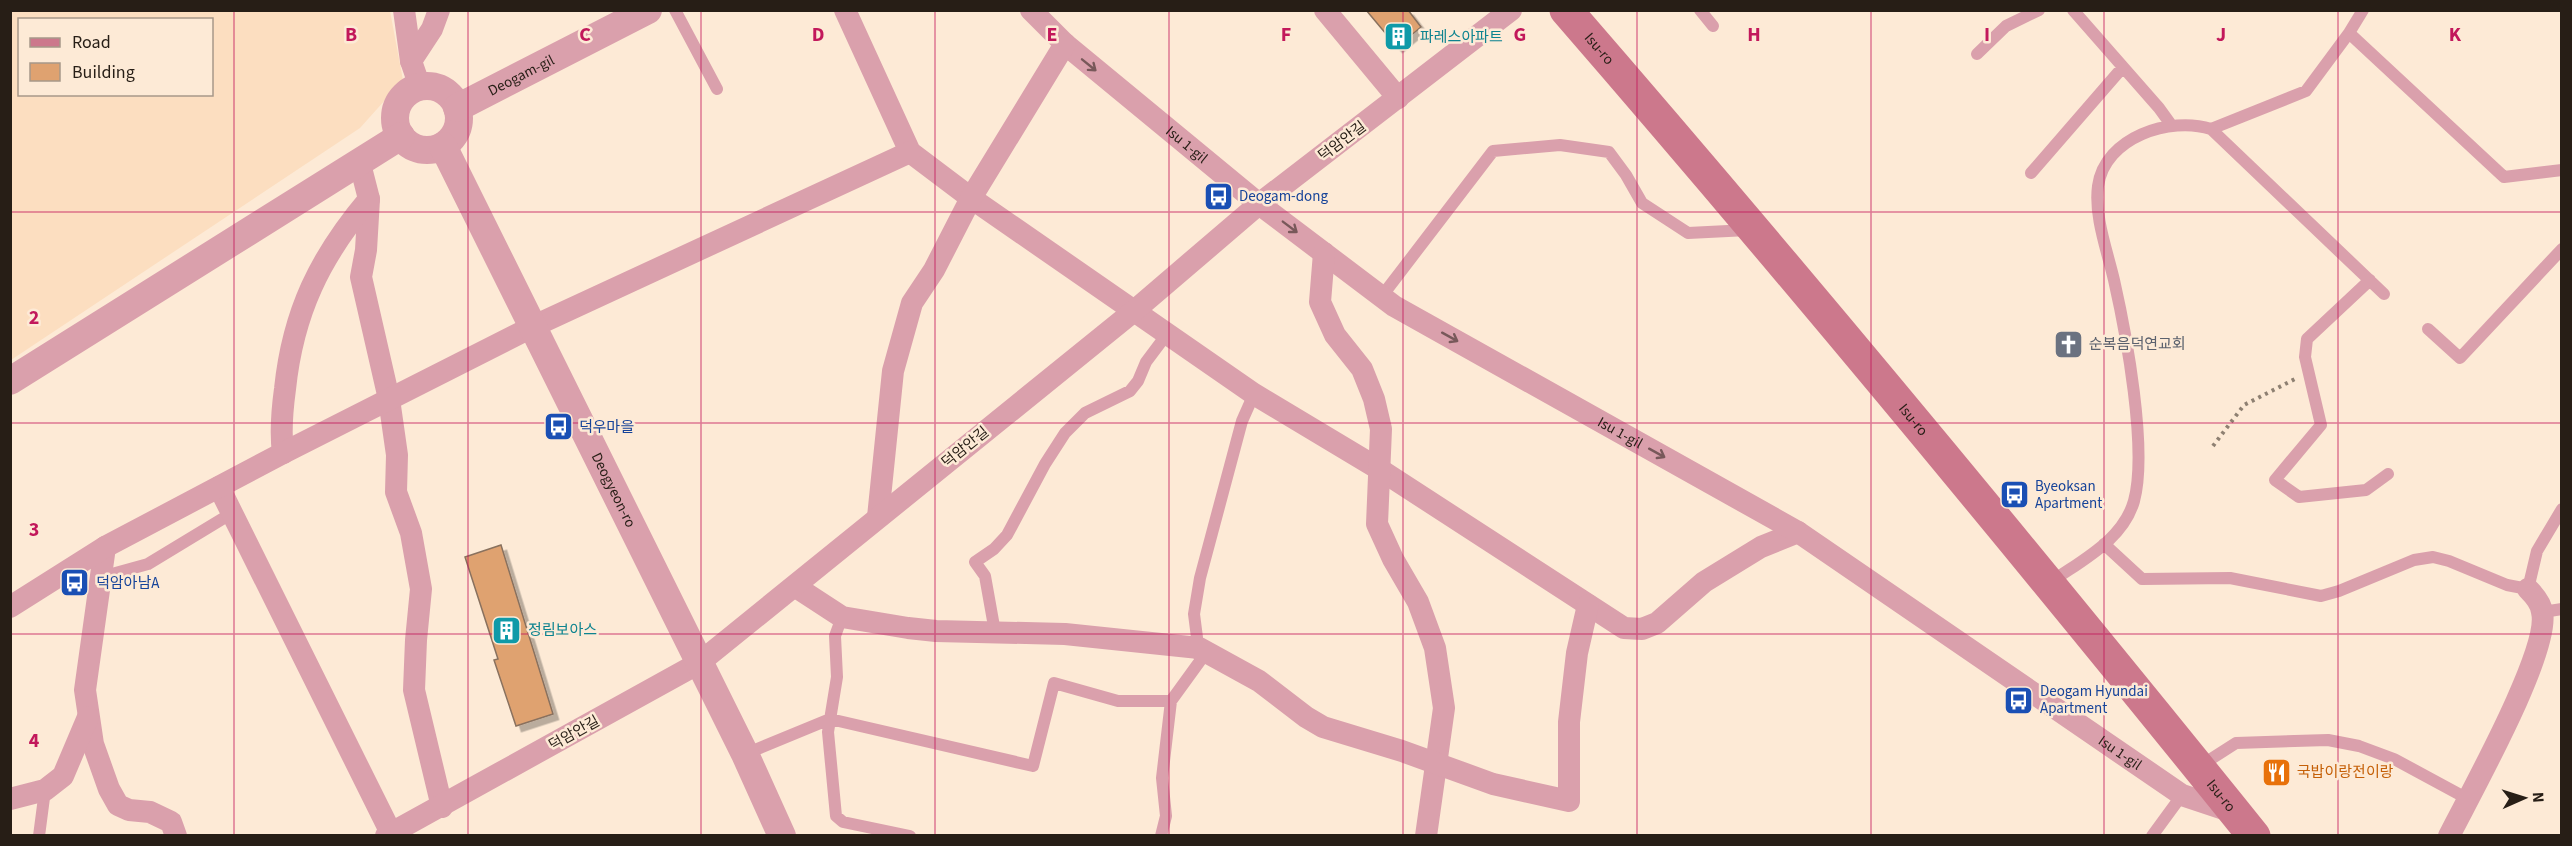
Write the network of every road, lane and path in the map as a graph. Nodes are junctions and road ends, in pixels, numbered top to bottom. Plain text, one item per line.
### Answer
1 (404, 10) edge
2 (439, 10) edge
3 (648, 10) edge
4 (675, 10) edge
5 (845, 10) edge
6 (1031, 10) edge
7 (1324, 10) edge
8 (1511, 10) edge
9 (1566, 10) edge
10 (1700, 10) edge
11 (2039, 10) edge
12 (2073, 10) edge
13 (2362, 10) edge
14 (1713, 26) dead end
15 (2349, 33) junction
16 (1065, 44) junction
17 (1977, 54) dead end
18 (2123, 67) junction
19 (416, 74) junction
20 (717, 89) dead end
21 (1398, 98) junction
22 (457, 108) junction
23 (2172, 126) junction
24 (2211, 129) junction
25 (401, 136) junction
26 (443, 146) junction
27 (910, 152) junction
28 (359, 160) junction
29 (2562, 170) edge
30 (2031, 173) dead end
31 (971, 198) junction
32 (369, 199) junction
33 (1259, 204) junction
34 (1756, 230) junction
35 (2562, 249) edge
36 (1324, 253) junction
37 (2370, 280) junction
38 (2384, 294) dead end
39 (1382, 296) junction
40 (1134, 311) junction
41 (534, 326) junction
42 (2428, 329) dead end
43 (1167, 334) junction
44 (2309, 372) junction
45 (10, 381) edge
46 (1254, 394) junction
47 (389, 399) junction
48 (2214, 446) dead end
49 (283, 453) junction
50 (1379, 469) junction
51 (2388, 474) dead end
52 (219, 487) junction
53 (2562, 509) edge
54 (232, 513) junction
55 (878, 518) junction
56 (1798, 532) junction
57 (2104, 544) junction
58 (105, 547) junction
59 (101, 577) junction
60 (2050, 583) junction
61 (796, 587) junction
62 (2528, 589) junction
63 (1588, 605) junction
64 (10, 607) edge
65 (2552, 610) edge
66 (842, 617) junction
67 (995, 632) junction
68 (1199, 648) junction
69 (699, 663) junction
70 (1172, 701) junction
71 (89, 716) junction
72 (830, 718) junction
73 (745, 754) junction
74 (1436, 764) junction
75 (2199, 767) junction
76 (45, 790) junction
77 (2182, 795) junction
78 (10, 799) edge
79 (2468, 799) junction
80 (442, 807) junction
81 (2245, 824) edge
82 (389, 834) edge
83 (39, 836) edge
84 (176, 836) edge
85 (782, 836) edge
86 (910, 836) edge
87 (1161, 836) edge
88 (1426, 836) edge
89 (2152, 836) edge
90 (2449, 836) edge

1 - 19 street
2 - 19 street
3 - 22 street, Deogam-gil
4 - 20 lane
5 - 27 street
6 - 16 street, Isu 1-gil
7 - 21 street
8 - 21 street, 덕암안길
9 - 34 main road, Isu-ro
10 - 14 lane
11 - 17 lane
12 - 18 lane
13 - 15 lane
15 - 24 lane
15 - 29 lane
16 - 31 street
16 -> 33 street, Isu 1-gil
18 - 23 lane
18 - 30 lane
19 - 22 street
19 - 25 street
21 - 33 street, 덕암안길
22 - 26 street
23 - 24 lane
23 - 57 lane
24 - 37 lane
25 - 26 street
25 - 28 street
26 - 41 street, Deogyeon-ro
27 - 31 street
27 - 41 street
28 - 32 street
28 - 45 street
31 - 40 street
31 - 55 street
32 - 47 street
32 - 49 street
33 -> 36 street, Isu 1-gil
33 - 40 street, 덕암안길
34 - 39 lane
34 - 60 main road, Isu-ro
35 - 42 lane
36 - 39 street, Isu 1-gil
36 - 50 street
37 - 38 lane
37 - 44 lane
39 -> 56 street, Isu 1-gil
40 - 43 street
40 - 55 street, 덕암안길
41 - 47 street
41 - 69 street, Deogyeon-ro
43 - 46 street
43 - 67 lane
44 - 48 path
44 - 51 lane
46 - 50 street
46 - 68 lane
47 - 49 street
47 - 80 street
49 - 52 street
50 - 63 street
50 - 74 street
52 - 54 street
52 - 58 street
53 - 62 lane
54 - 59 lane
54 - 82 street
55 - 61 street, 덕암안길
56 - 63 street
56 - 77 street, Isu 1-gil
57 - 60 lane
57 - 62 lane
58 - 59 street
58 - 64 street
59 - 71 street
60 - 75 main road, Isu-ro
61 - 66 street
61 - 69 street, 덕암안길
62 - 65 street
63 - 74 street
65 - 79 street
66 - 67 street
66 - 72 lane
67 - 68 street
68 - 70 lane
68 - 74 street
69 - 73 street, Deogyeon-ro
69 - 80 street, 덕암안길
70 - 72 lane
70 - 87 lane
71 - 76 street
71 - 84 street
72 - 73 lane
72 - 86 lane
73 - 85 street, Deogyeon-ro
74 - 88 street
75 - 79 lane
75 - 81 main road, Isu-ro
76 - 78 street
76 - 83 lane
77 - 81 street, Isu 1-gil
77 - 89 lane
79 - 90 street
80 - 82 street, 덕암안길

